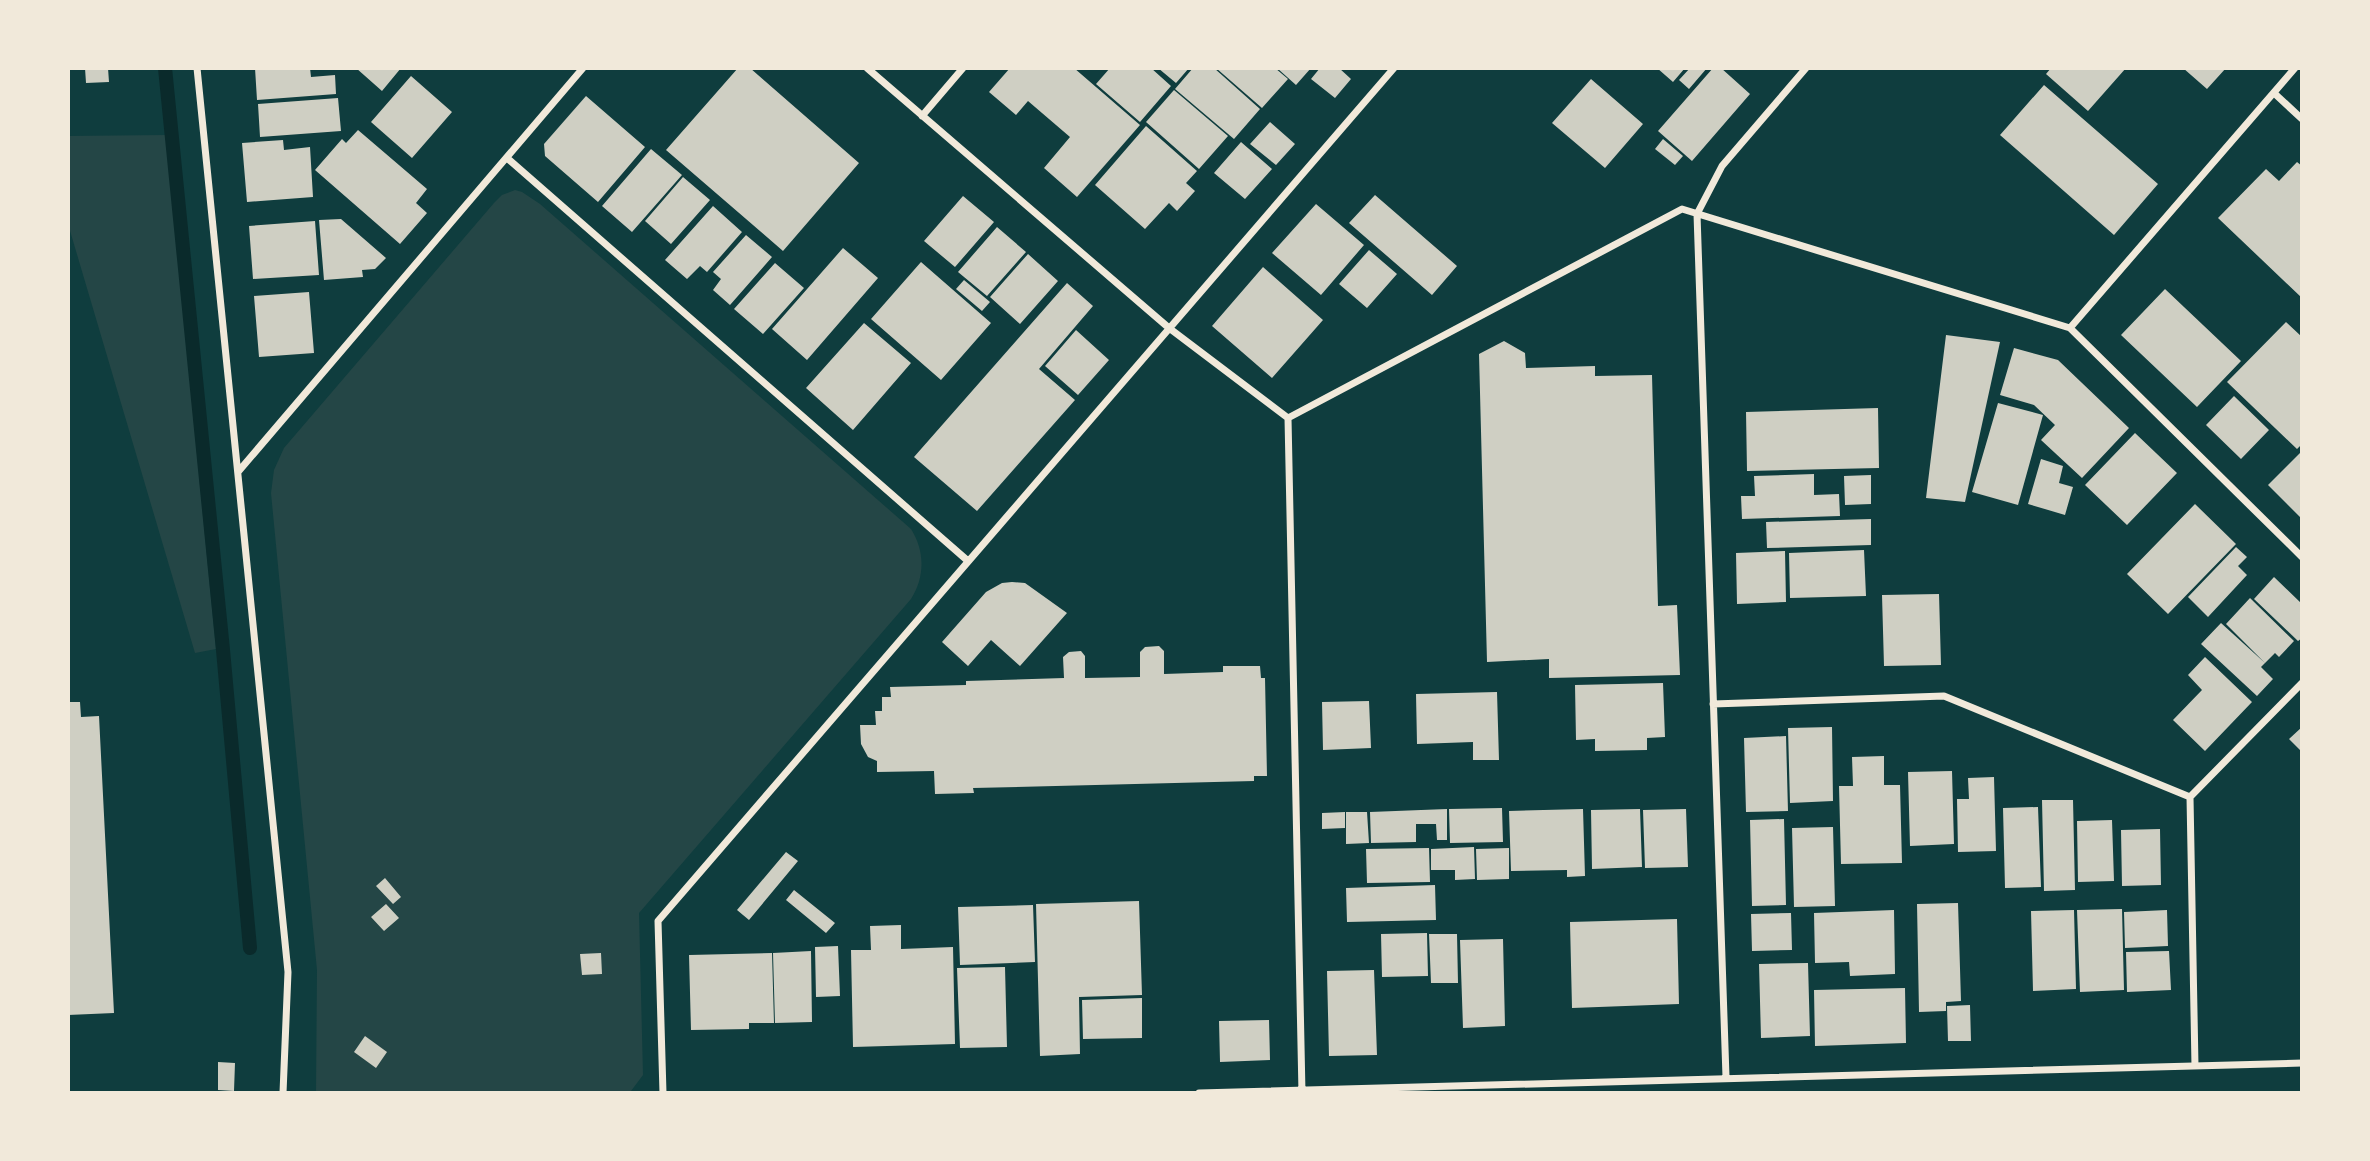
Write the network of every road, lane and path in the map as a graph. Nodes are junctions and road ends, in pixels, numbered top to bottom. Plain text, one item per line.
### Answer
1 (197, 68) edge
2 (583, 68) edge
3 (867, 68) edge
4 (963, 68) edge
5 (1394, 68) edge
6 (1806, 68) edge
7 (2295, 68) edge
8 (2274, 93) junction
9 (922, 116) junction
10 (2302, 120) edge
11 (507, 158) junction
12 (1697, 214) junction
13 (1169, 328) junction
14 (2070, 328) junction
15 (1288, 418) junction
16 (237, 472) junction
17 (2302, 557) edge
18 (968, 561) junction
19 (2302, 683) edge
20 (1713, 704) junction
21 (2190, 797) junction
22 (2302, 1063) edge
23 (2195, 1066) junction
24 (1726, 1077) junction
25 (1302, 1091) edge
26 (283, 1093) edge
27 (663, 1093) edge
28 (1199, 1093) edge

1 - 16 street
2 - 11 street
3 - 9 street
4 - 9 street
5 - 13 street
6 - 12 street
7 - 8 street
8 - 10 street
8 - 14 street
9 - 13 street
11 - 16 street
11 - 18 street
12 - 14 street
12 - 15 street
12 - 20 street
13 - 15 street
13 - 18 street
14 - 17 street
15 - 25 street
16 - 26 street
18 - 27 street
19 - 21 street
20 - 21 street
20 - 24 street
21 - 23 street
22 - 23 street
23 - 24 street
24 - 25 street
25 - 28 street

